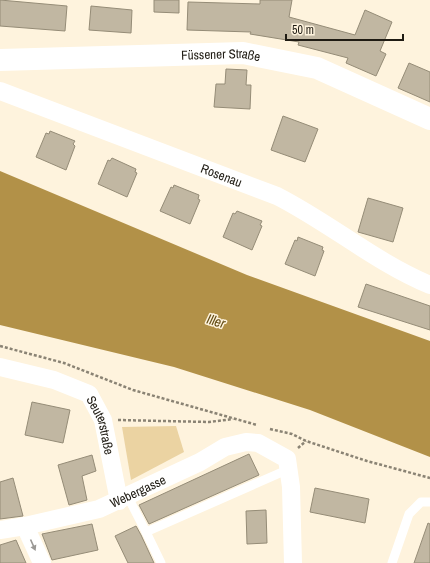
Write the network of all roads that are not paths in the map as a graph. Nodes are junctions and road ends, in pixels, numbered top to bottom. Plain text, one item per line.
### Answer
1 (0, 60) edge
2 (0, 91) edge
3 (430, 119) edge
4 (430, 285) edge
5 (0, 367) edge
6 (289, 469) junction
7 (123, 499) junction
8 (430, 502) edge
9 (25, 526) junction
10 (0, 530) edge
11 (146, 532) junction
12 (42, 563) edge
13 (161, 563) edge
14 (293, 563) edge
15 (392, 563) edge

1 - 3 street, Füssener Straße
2 - 4 street, Rosenau
5 - 7 street, Seuterstraße
6 - 7 street, Webergasse
6 - 11 lane
6 - 14 street
7 - 9 street, Webergasse
7 - 11 lane
8 - 15 lane
9 - 10 street, Webergasse
9 -> 12 street
11 - 13 lane

